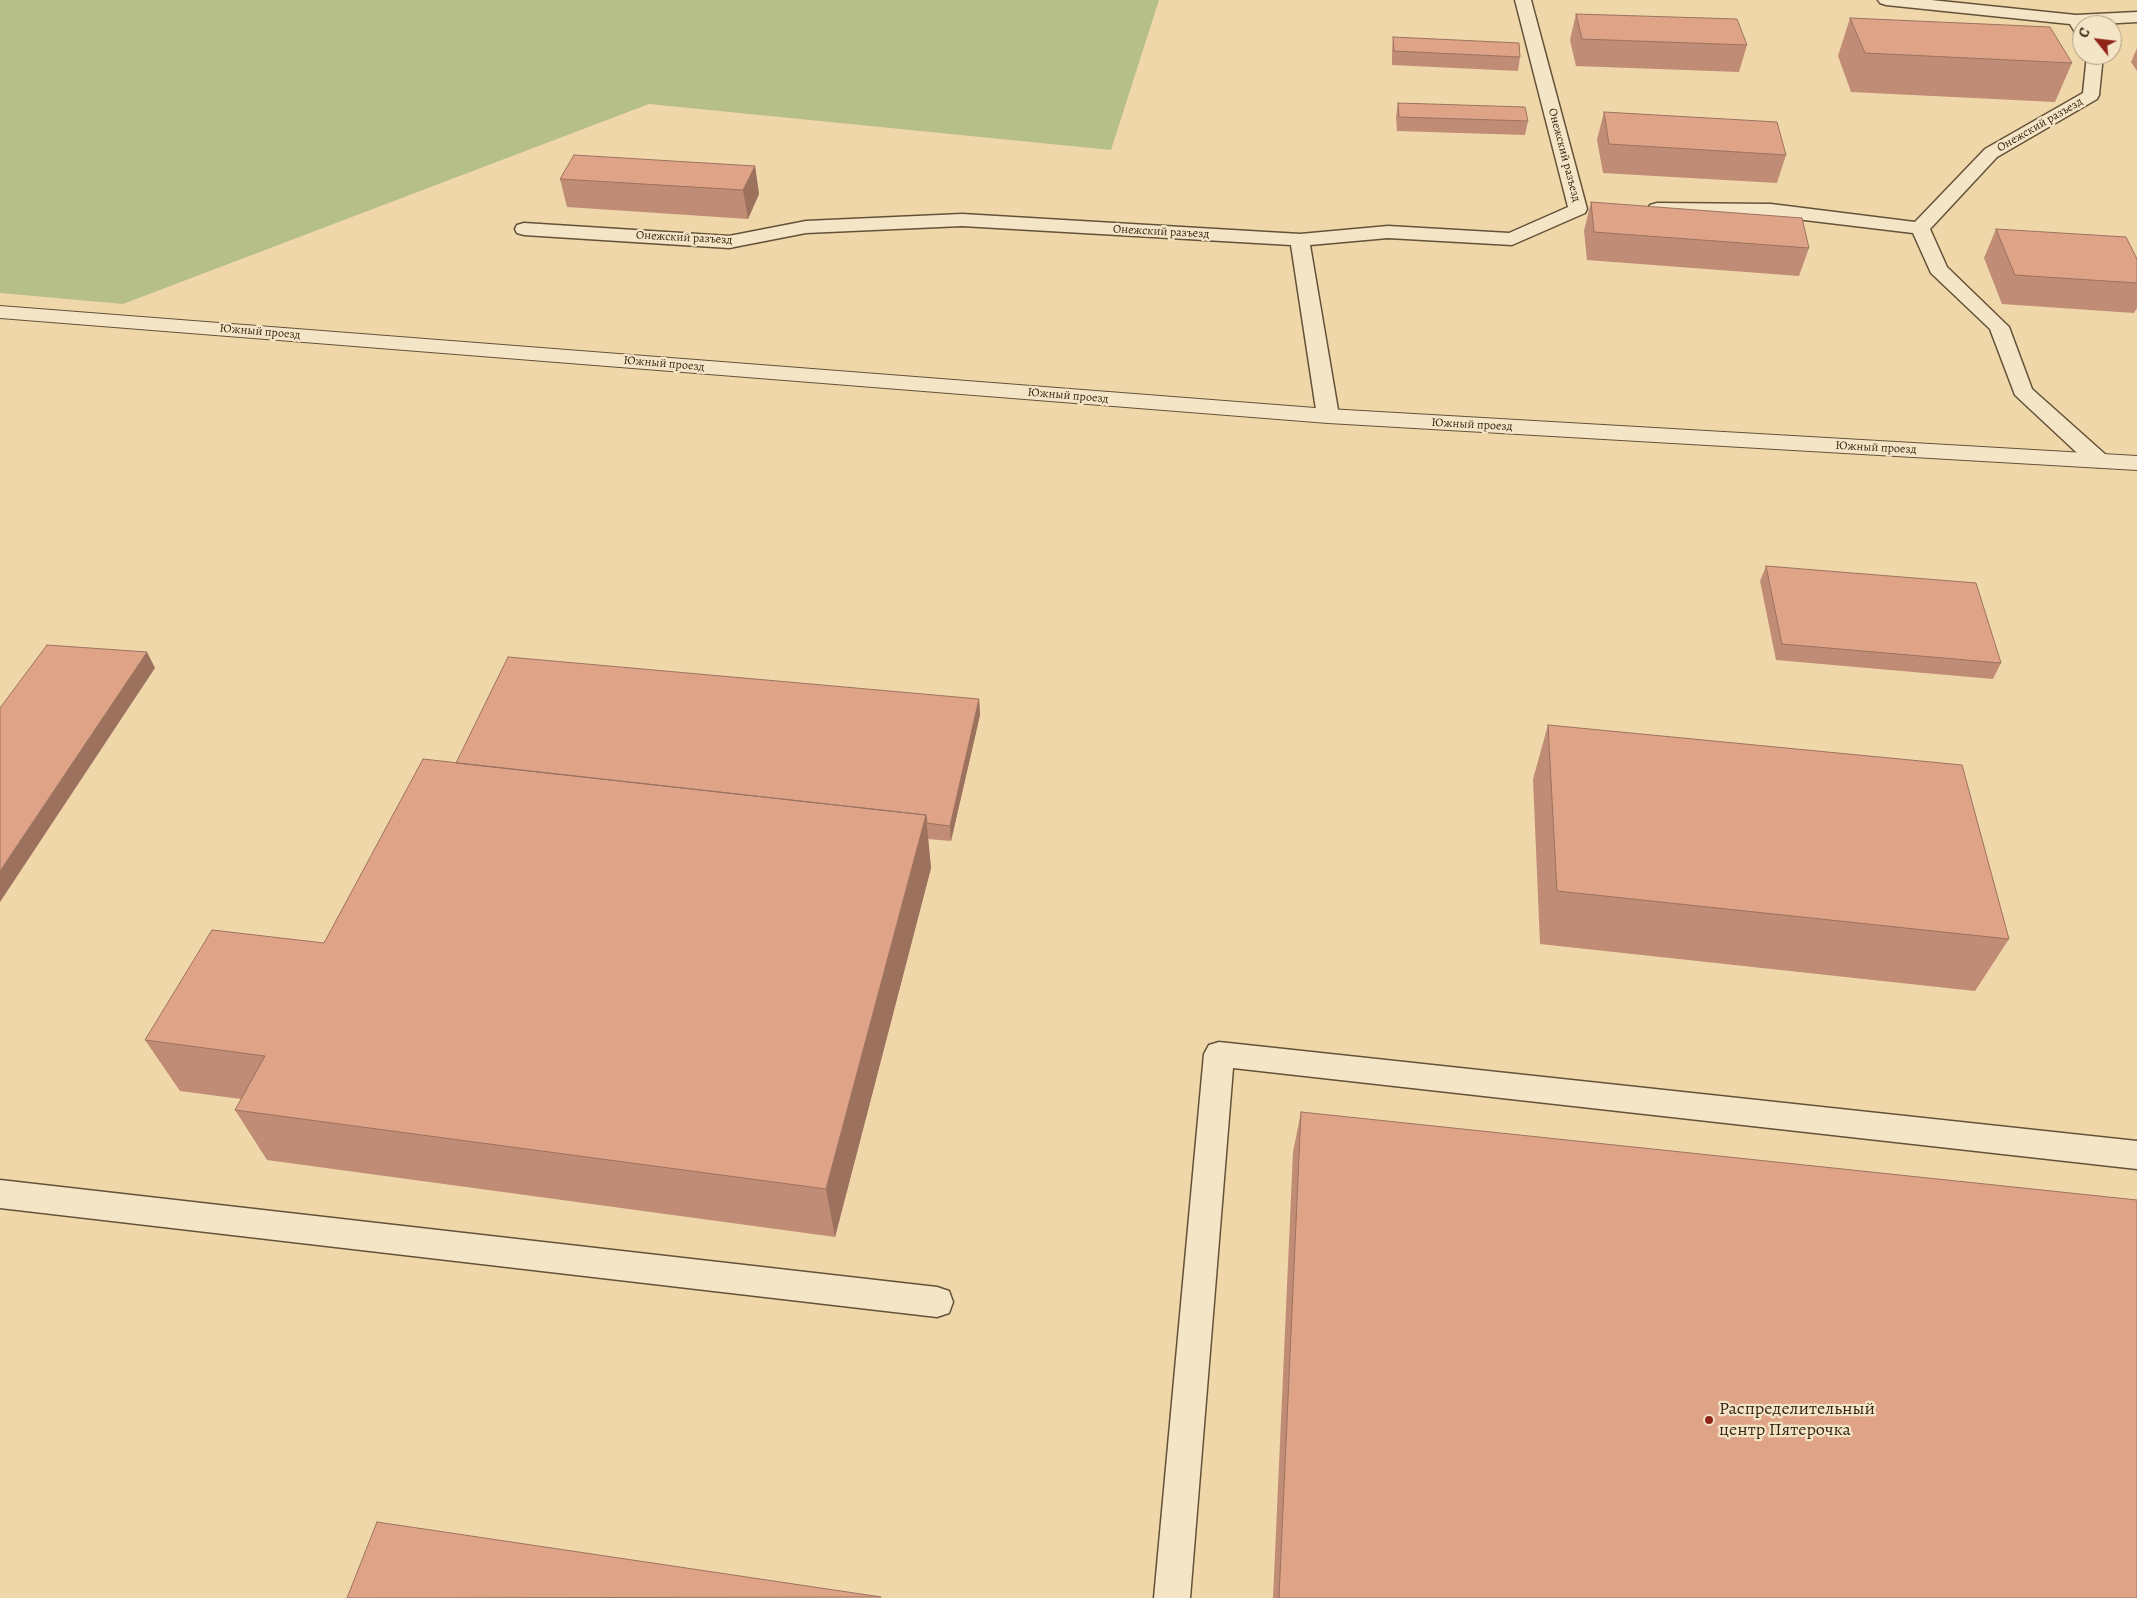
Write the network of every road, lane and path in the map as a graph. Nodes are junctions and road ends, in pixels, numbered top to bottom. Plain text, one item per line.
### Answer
1 (1523, 0) edge
2 (1886, 0) edge
3 (2122, 16) edge
4 (2137, 17) edge
5 (2072, 25) edge
6 (2094, 65) edge
7 (1578, 208) junction
8 (1598, 209) edge
9 (1636, 209) edge
10 (524, 228) dead end
11 (1920, 228) junction
12 (1300, 240) junction
13 (0, 312) edge
14 (1328, 416) junction
15 (2098, 460) junction
16 (2137, 463) edge
17 (2137, 1155) edge
18 (0, 1194) edge
19 (937, 1302) dead end
20 (1172, 1598) edge

1 - 7 lane, Онежский разъезд
2 - 5 lane
3 - 4 lane
6 - 11 lane, Онежский разъезд
7 - 8 lane
7 - 12 lane, Онежский разъезд
9 - 11 lane
10 - 12 lane, Онежский разъезд
11 - 15 lane
12 - 14 lane
13 - 14 street, Южный проезд
14 - 15 street, Южный проезд
15 - 16 street, Южный проезд
17 - 20 lane
18 - 19 lane

